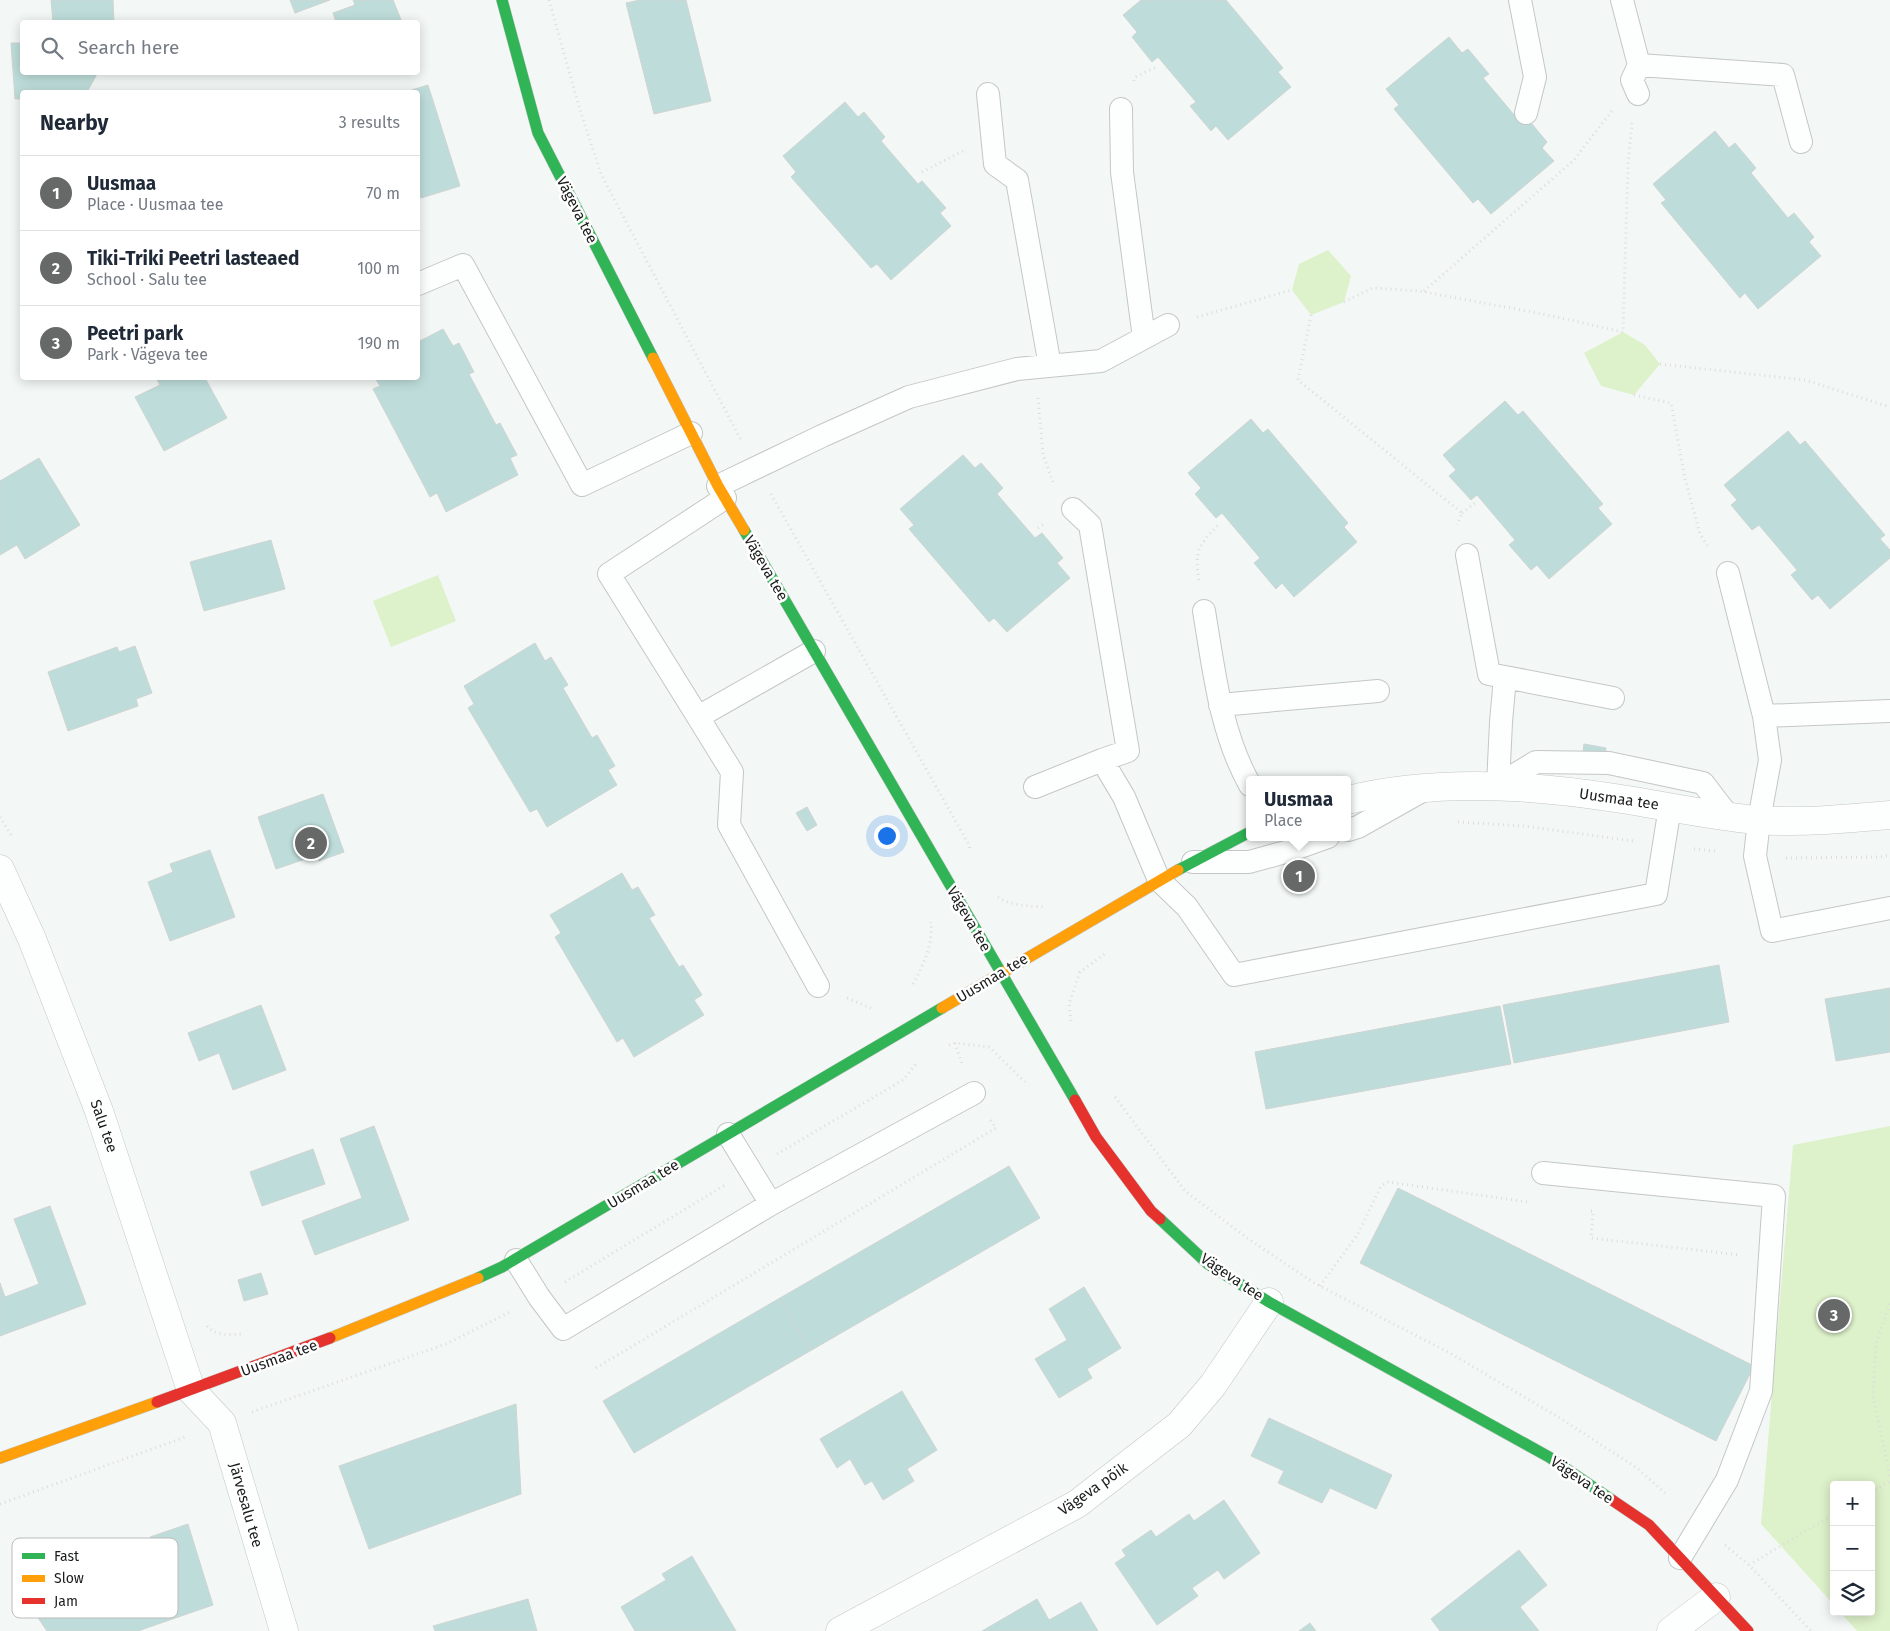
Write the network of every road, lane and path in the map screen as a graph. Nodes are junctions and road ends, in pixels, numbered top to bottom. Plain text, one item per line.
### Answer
1 (502, 0) edge
2 (549, 0) edge
3 (1520, 0) edge
4 (1622, 0) edge
5 (1636, 80) junction
6 (988, 94) dead end
7 (1121, 109) dead end
8 (1526, 113) dead end
9 (1801, 142) dead end
10 (993, 145) junction
11 (922, 172) dead end
12 (420, 283) edge
13 (1292, 290) dead end
14 (1424, 292) junction
15 (1344, 302) dead end
16 (1311, 315) dead end
17 (1168, 326) joint
18 (1144, 338) junction
19 (1660, 364) dead end
20 (1043, 367) junction
21 (1634, 395) dead end
22 (1890, 407) edge
23 (691, 433) junction
24 (756, 468) junction
25 (721, 492) junction
26 (1475, 503) dead end
27 (1074, 509) joint
28 (1462, 513) junction
29 (1219, 524) dead end
30 (1466, 555) joint
31 (1728, 573) joint
32 (1204, 610) joint
33 (814, 651) junction
34 (1505, 677) junction
35 (1378, 691) dead end
36 (1613, 698) dead end
37 (1220, 705) junction
38 (1889, 711) dead end
39 (1764, 716) junction
40 (698, 717) junction
41 (1102, 760) junction
42 (1246, 777) edge
43 (1498, 785) junction
44 (1035, 787) dead end
45 (1426, 788) junction
46 (1351, 799) edge
47 (1670, 807) junction
48 (1890, 815) edge
49 (1730, 817) junction
50 (1759, 820) junction
51 (1456, 822) dead end
52 (1351, 829) edge
53 (1246, 834) edge
54 (1317, 841) edge
55 (1664, 846) junction
56 (1890, 855) edge
57 (1755, 856) junction
58 (1192, 862) junction
59 (0, 869) edge
60 (1159, 880) junction
61 (948, 882) junction
62 (994, 894) dead end
63 (1051, 908) dead end
64 (1890, 908) edge
65 (1096, 918) junction
66 (1001, 973) junction
67 (818, 986) joint
68 (909, 990) dead end
69 (1072, 1027) dead end
70 (904, 1031) junction
71 (955, 1043) dead end
72 (1110, 1091) dead end
73 (974, 1093) junction
74 (728, 1134) junction
75 (1543, 1172) dead end
76 (1534, 1203) dead end
77 (771, 1204) junction
78 (1583, 1210) dead end
79 (1770, 1259) junction
80 (516, 1260) junction
81 (1320, 1286) junction
82 (1269, 1302) junction
83 (1890, 1304) edge
84 (596, 1368) dead end
85 (190, 1390) junction
86 (0, 1458) edge
87 (1890, 1476) edge
88 (1890, 1481) edge
89 (1875, 1490) edge
90 (1830, 1516) edge
91 (1700, 1524) junction
92 (1680, 1558) junction
93 (1749, 1565) junction
94 (1716, 1597) junction
95 (840, 1630) edge
96 (284, 1631) edge
97 (1671, 1631) edge
98 (1748, 1631) edge
99 (1811, 1631) edge

1 - 23 street, Vägeva tee
2 - 24 path
3 - 8 lane
4 - 5 lane
5 - 9 lane
5 - 14 path
5 - 14 path
6 - 10 lane
7 - 18 lane
10 - 11 path
10 - 20 lane
12 - 23 lane
13 - 17 path
14 - 15 path
16 - 28 path
17 - 18 lane
18 - 20 lane
19 - 22 path
20 - 24 lane
20 - 27 path
21 - 31 path
23 - 25 street, Vägeva tee
24 - 25 lane
24 - 61 path
25 - 33 street, Vägeva tee
25 - 40 lane
26 - 28 path
27 - 41 lane
28 - 30 path
29 - 32 path
30 - 34 lane
31 - 39 lane
32 - 37 lane
33 - 40 lane
33 - 61 street, Vägeva tee
34 - 36 lane
34 - 43 lane
35 - 37 lane
37 - 42 lane
38 - 39 lane
39 - 50 lane
40 - 67 lane
41 - 44 lane
41 - 60 lane
43 - 45 street, Uusmaa tee
43 - 47 street, Uusmaa tee
43 - 49 lane
45 - 46 street, Uusmaa tee
45 - 52 lane
47 - 49 street, Uusmaa tee
47 - 55 lane
48 - 50 street, Uusmaa tee
49 - 50 street, Uusmaa tee
50 - 57 lane
51 - 55 path
53 - 58 street, Uusmaa tee
54 - 58 lane
55 - 57 path
55 - 60 lane
56 - 57 path
57 - 64 lane
58 - 60 street, Uusmaa tee
59 - 85 street, Salu tee
60 - 65 street, Uusmaa tee
61 - 66 street, Vägeva tee
61 - 68 path
62 - 63 path
65 - 66 street, Uusmaa tee
65 - 69 path
66 - 70 street, Uusmaa tee
66 - 82 street, Vägeva tee
67 - 70 path
70 - 74 street, Uusmaa tee
71 - 73 path
72 - 81 path
73 - 77 lane
73 - 84 path
74 - 77 lane
74 - 80 street, Uusmaa tee
75 - 79 lane
76 - 81 path
77 - 80 lane
78 - 79 path
79 - 91 lane
80 - 85 street, Uusmaa tee
81 - 91 path
82 - 92 street, Vägeva tee
82 - 95 street, Vägeva põik
83 - 87 path
85 - 86 street, Uusmaa tee
85 - 96 street, Järvesalu tee
88 - 89 path
90 - 93 path
91 - 92 lane
91 - 93 path
92 - 94 street, Vägeva tee
93 - 99 path
94 - 97 street
94 - 98 street, Vägeva tee

